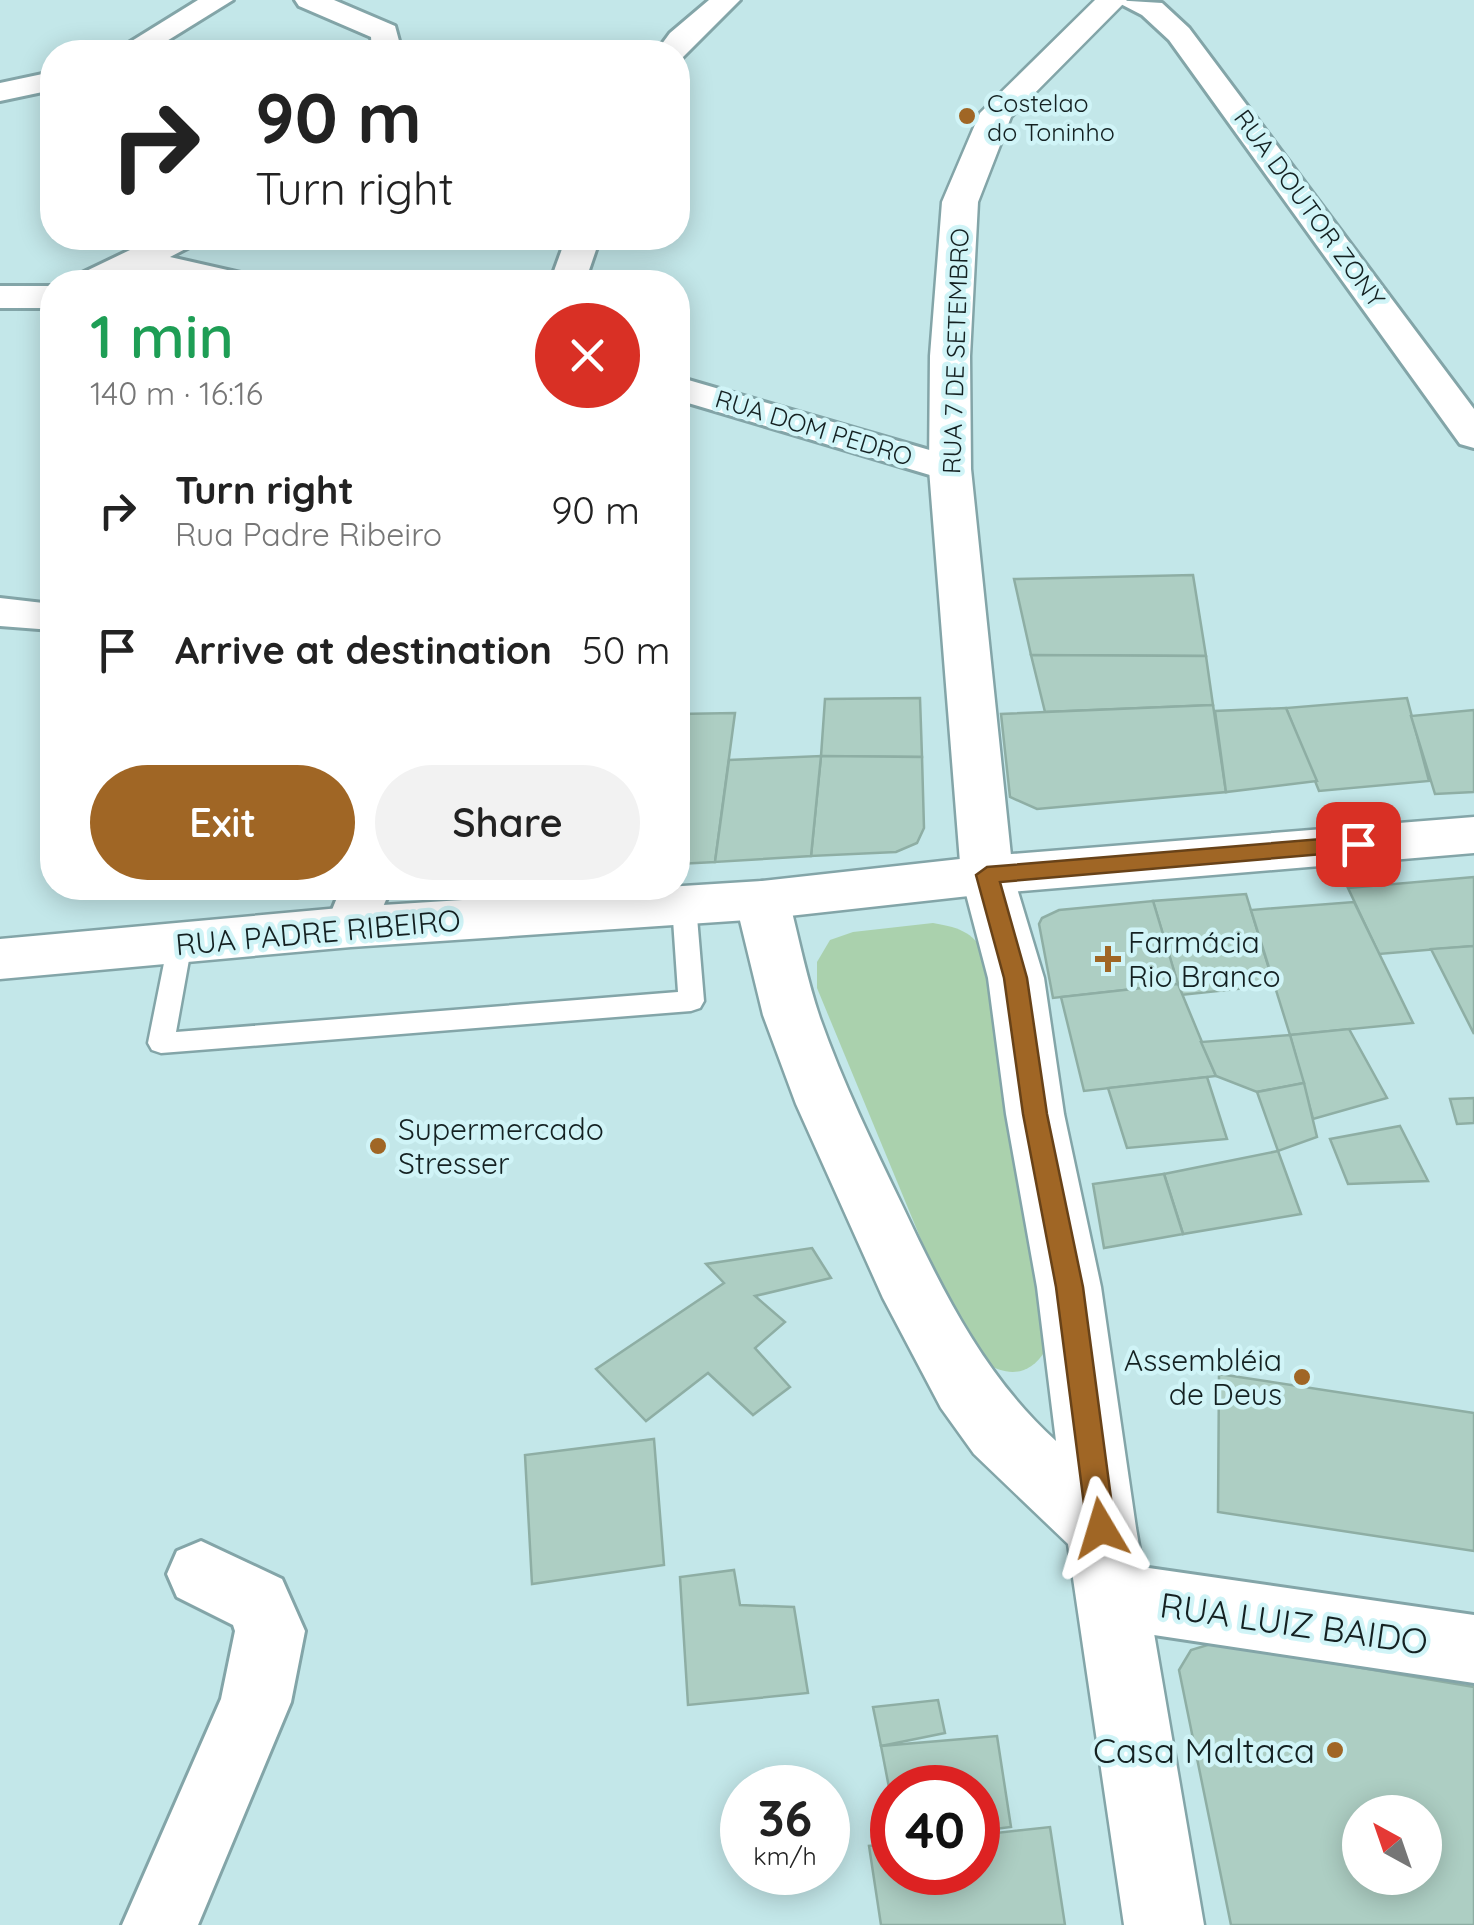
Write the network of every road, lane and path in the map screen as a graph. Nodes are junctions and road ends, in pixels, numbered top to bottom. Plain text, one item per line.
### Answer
1 (219, 0) edge
2 (309, 0) edge
3 (726, 0) edge
4 (1112, 0) edge
5 (1127, 0) edge
6 (150, 40) edge
7 (385, 40) edge
8 (679, 40) edge
9 (40, 83) edge
10 (0, 92) edge
11 (158, 250) edge
12 (138, 260) junction
13 (117, 270) edge
14 (181, 270) edge
15 (0, 297) edge
16 (40, 297) edge
17 (690, 392) edge
18 (1474, 436) edge
19 (950, 469) junction
20 (0, 612) edge
21 (40, 616) edge
22 (1474, 835) edge
23 (987, 875) junction
24 (762, 900) junction
25 (684, 905) junction
26 (359, 907) edge
27 (180, 943) junction
28 (0, 959) edge
29 (1107, 1562) junction
30 (201, 1574) dead end
31 (1474, 1649) edge
32 (160, 1925) edge
33 (1164, 1925) edge

1 - 6 street
2 - 7 street
3 - 8 street
4 - 19 street, RUA 7 DE SETEMBRO
5 - 18 street, RUA DOUTOR ZONY
9 - 10 street
11 - 12 street
12 - 13 street
12 - 14 street
15 - 16 street
17 - 19 street, RUA DOM PEDRO
19 - 23 street, RUA 7 DE SETEMBRO
20 - 21 street
22 - 23 street, RUA PADRE RIBEIRO
23 - 24 street, RUA PADRE RIBEIRO
23 - 29 street, RUA 7 DE SETEMBRO
24 - 25 street, RUA PADRE RIBEIRO
24 - 29 street
25 - 26 street, RUA PADRE RIBEIRO
25 - 27 lane
26 - 27 street, RUA PADRE RIBEIRO
27 - 28 street, RUA PADRE RIBEIRO
29 - 31 street, RUA LUIZ BAIDO
29 - 33 street, RUA 7 DE SETEMBRO
30 - 32 street

